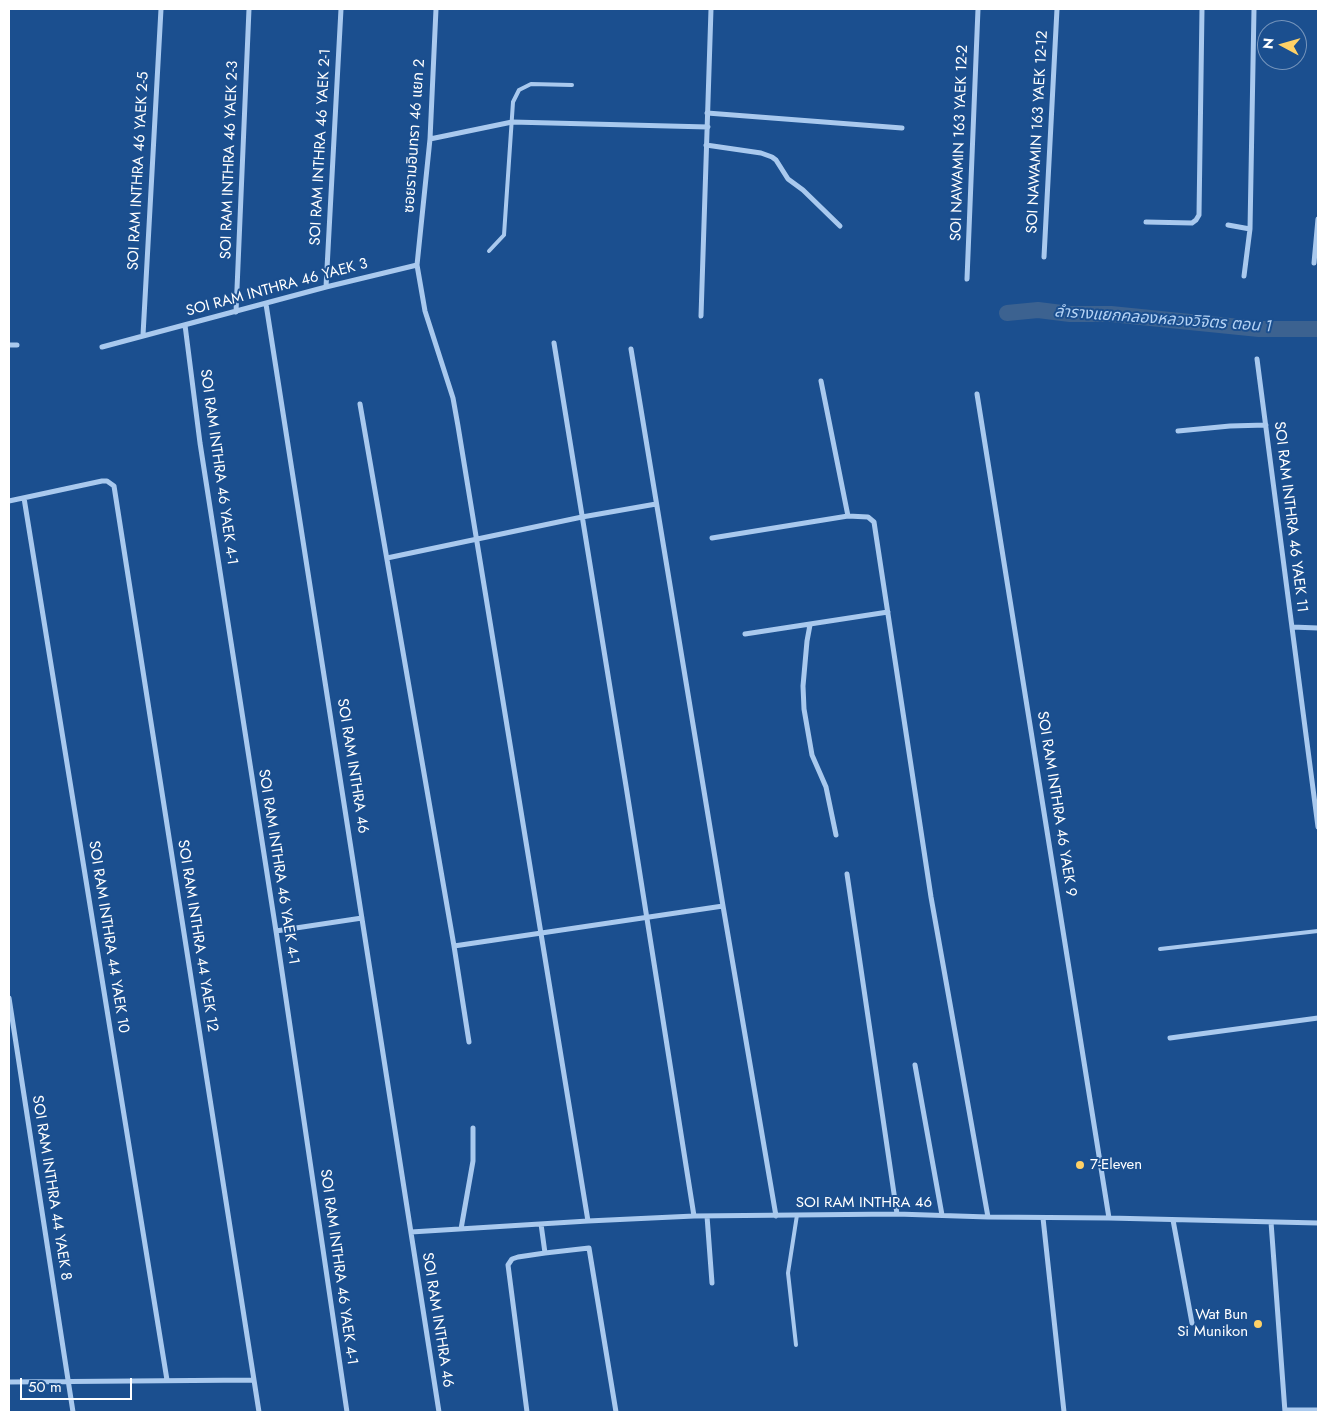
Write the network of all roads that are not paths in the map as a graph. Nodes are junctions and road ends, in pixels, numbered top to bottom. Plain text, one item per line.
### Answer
1 (161, 9) edge
2 (249, 9) edge
3 (341, 9) edge
4 (436, 9) edge
5 (711, 9) edge
6 (978, 9) edge
7 (1057, 9) edge
8 (1202, 9) edge
9 (1254, 9) edge
10 (572, 86) dead end
11 (708, 113) junction
12 (512, 122) junction
13 (708, 126) junction
14 (902, 128) dead end
15 (430, 138) junction
16 (706, 145) junction
17 (1318, 219) edge
18 (1146, 222) dead end
19 (1228, 225) dead end
20 (840, 226) dead end
21 (1250, 229) junction
22 (489, 250) dead end
23 (1044, 257) dead end
24 (1314, 263) dead end
25 (417, 265) junction
26 (1244, 276) dead end
27 (967, 279) dead end
28 (326, 287) junction
29 (266, 304) junction
30 (236, 312) junction
31 (700, 316) dead end
32 (186, 325) junction
33 (142, 335) junction
34 (554, 343) dead end
35 (9, 345) edge
36 (17, 345) dead end
37 (102, 347) dead end
38 (630, 349) dead end
39 (1257, 360) dead end
40 (821, 381) dead end
41 (977, 394) dead end
42 (360, 404) dead end
43 (1266, 425) junction
44 (1178, 431) dead end
45 (24, 498) junction
46 (9, 501) edge
47 (656, 504) junction
48 (848, 516) junction
49 (582, 517) junction
50 (712, 538) dead end
51 (477, 539) junction
52 (387, 558) junction
53 (888, 612) junction
54 (810, 625) junction
55 (1292, 627) junction
56 (1318, 628) edge
57 (745, 634) dead end
58 (1318, 827) edge
59 (836, 835) dead end
60 (847, 874) dead end
61 (723, 906) junction
62 (647, 917) junction
63 (362, 918) junction
64 (276, 931) junction
65 (1318, 931) edge
66 (542, 933) junction
67 (454, 946) junction
68 (1160, 949) dead end
69 (9, 998) edge
70 (1318, 1018) edge
71 (1170, 1038) dead end
72 (469, 1042) dead end
73 (915, 1065) dead end
74 (473, 1128) dead end
75 (897, 1214) junction
76 (797, 1215) junction
77 (942, 1215) junction
78 (694, 1216) junction
79 (707, 1216) junction
80 (776, 1216) junction
81 (988, 1217) junction
82 (1043, 1218) junction
83 (1109, 1218) junction
84 (1172, 1220) junction
85 (588, 1221) junction
86 (1271, 1222) junction
87 (1318, 1223) edge
88 (541, 1224) junction
89 (461, 1229) junction
90 (411, 1232) junction
91 (545, 1253) junction
92 (712, 1283) dead end
93 (1192, 1323) dead end
94 (796, 1345) dead end
95 (166, 1380) junction
96 (254, 1380) junction
97 (69, 1381) junction
98 (9, 1382) edge
99 (1318, 1410) edge
100 (1285, 1411) edge
101 (73, 1412) edge
102 (259, 1412) edge
103 (348, 1412) edge
104 (439, 1412) edge
105 (527, 1412) edge
106 (616, 1412) edge
107 (1064, 1412) edge

1 - 33 street, SOI RAM INTHRA 46 YAEK 2-5
2 - 30 street, SOI RAM INTHRA 46 YAEK 2-3
3 - 28 street, SOI RAM INTHRA 46 YAEK 2-1
4 - 15 street, ซอยรามอินทรา 46 แยก 2
5 - 11 street
6 - 27 street, SOI NAWAMIN 163 YAEK 12-2
7 - 23 street, SOI NAWAMIN 163 YAEK 12-12
8 - 18 street
9 - 21 street
10 - 12 lane
11 - 13 street
11 - 14 street
12 - 13 street
12 - 15 street
12 - 22 lane
13 - 16 street
15 - 25 street, ซอยรามอินทรา 46 แยก 2
16 - 20 street
16 - 31 street
17 - 24 street
19 - 21 street
21 - 26 street
25 - 28 street, SOI RAM INTHRA 46 YAEK 3
25 - 51 street, ซอยรามอินทรา 46 แยก 2
28 - 29 street, SOI RAM INTHRA 46 YAEK 3
29 - 30 street, SOI RAM INTHRA 46 YAEK 3
29 - 63 street, SOI RAM INTHRA 46
30 - 32 street, SOI RAM INTHRA 46 YAEK 3
32 - 33 street, SOI RAM INTHRA 46 YAEK 3
32 - 64 street, SOI RAM INTHRA 46 YAEK 4-1
33 - 37 street, SOI RAM INTHRA 46 YAEK 3
34 - 49 street
35 - 36 street
38 - 47 street
39 - 43 street, SOI RAM INTHRA 46 YAEK 11
40 - 48 street
41 - 83 street, SOI RAM INTHRA 46 YAEK 9
42 - 52 street
43 - 44 street
43 - 55 street, SOI RAM INTHRA 46 YAEK 11
45 - 46 street
45 - 95 street, SOI RAM INTHRA 44 YAEK 10
45 - 96 street, SOI RAM INTHRA 44 YAEK 12
47 - 49 street
47 - 61 street
48 - 50 street
48 - 53 street
49 - 51 street
49 - 62 street
51 - 52 street
51 - 66 street, ซอยรามอินทรา 46 แยก 2
52 - 67 street
53 - 54 street
53 - 81 street
54 - 57 street
54 - 59 street
55 - 56 street
55 - 58 street, SOI RAM INTHRA 46 YAEK 11
60 - 75 street
61 - 62 street
61 - 80 street
62 - 66 street
62 - 78 street
63 - 64 street
63 - 90 street, SOI RAM INTHRA 46
64 - 103 street, SOI RAM INTHRA 46 YAEK 4-1
65 - 68 lane
66 - 67 street
66 - 85 street, ซอยรามอินทรา 46 แยก 2
67 - 72 street
69 - 97 street, SOI RAM INTHRA 44 YAEK 8
70 - 71 street
73 - 77 street
74 - 89 street
75 - 76 street, SOI RAM INTHRA 46
75 - 77 street, SOI RAM INTHRA 46
76 - 80 street, SOI RAM INTHRA 46
76 - 94 lane
77 - 81 street, SOI RAM INTHRA 46
78 - 79 street, SOI RAM INTHRA 46
78 - 85 street, SOI RAM INTHRA 46
79 - 80 street, SOI RAM INTHRA 46
79 - 92 street
81 - 82 street, SOI RAM INTHRA 46
82 - 83 street, SOI RAM INTHRA 46
82 - 107 street
83 - 84 street, SOI RAM INTHRA 46
84 - 86 street, SOI RAM INTHRA 46
84 - 93 street
85 - 88 street, SOI RAM INTHRA 46
86 - 87 street, SOI RAM INTHRA 46
86 - 100 street
88 - 89 street, SOI RAM INTHRA 46
88 - 91 street
89 - 90 street, SOI RAM INTHRA 46
90 - 104 street, SOI RAM INTHRA 46
91 - 105 street
91 - 106 street
95 - 96 street
95 - 97 street
96 - 102 street, SOI RAM INTHRA 44 YAEK 12
97 - 98 street
97 - 101 street, SOI RAM INTHRA 44 YAEK 8
99 - 100 street

